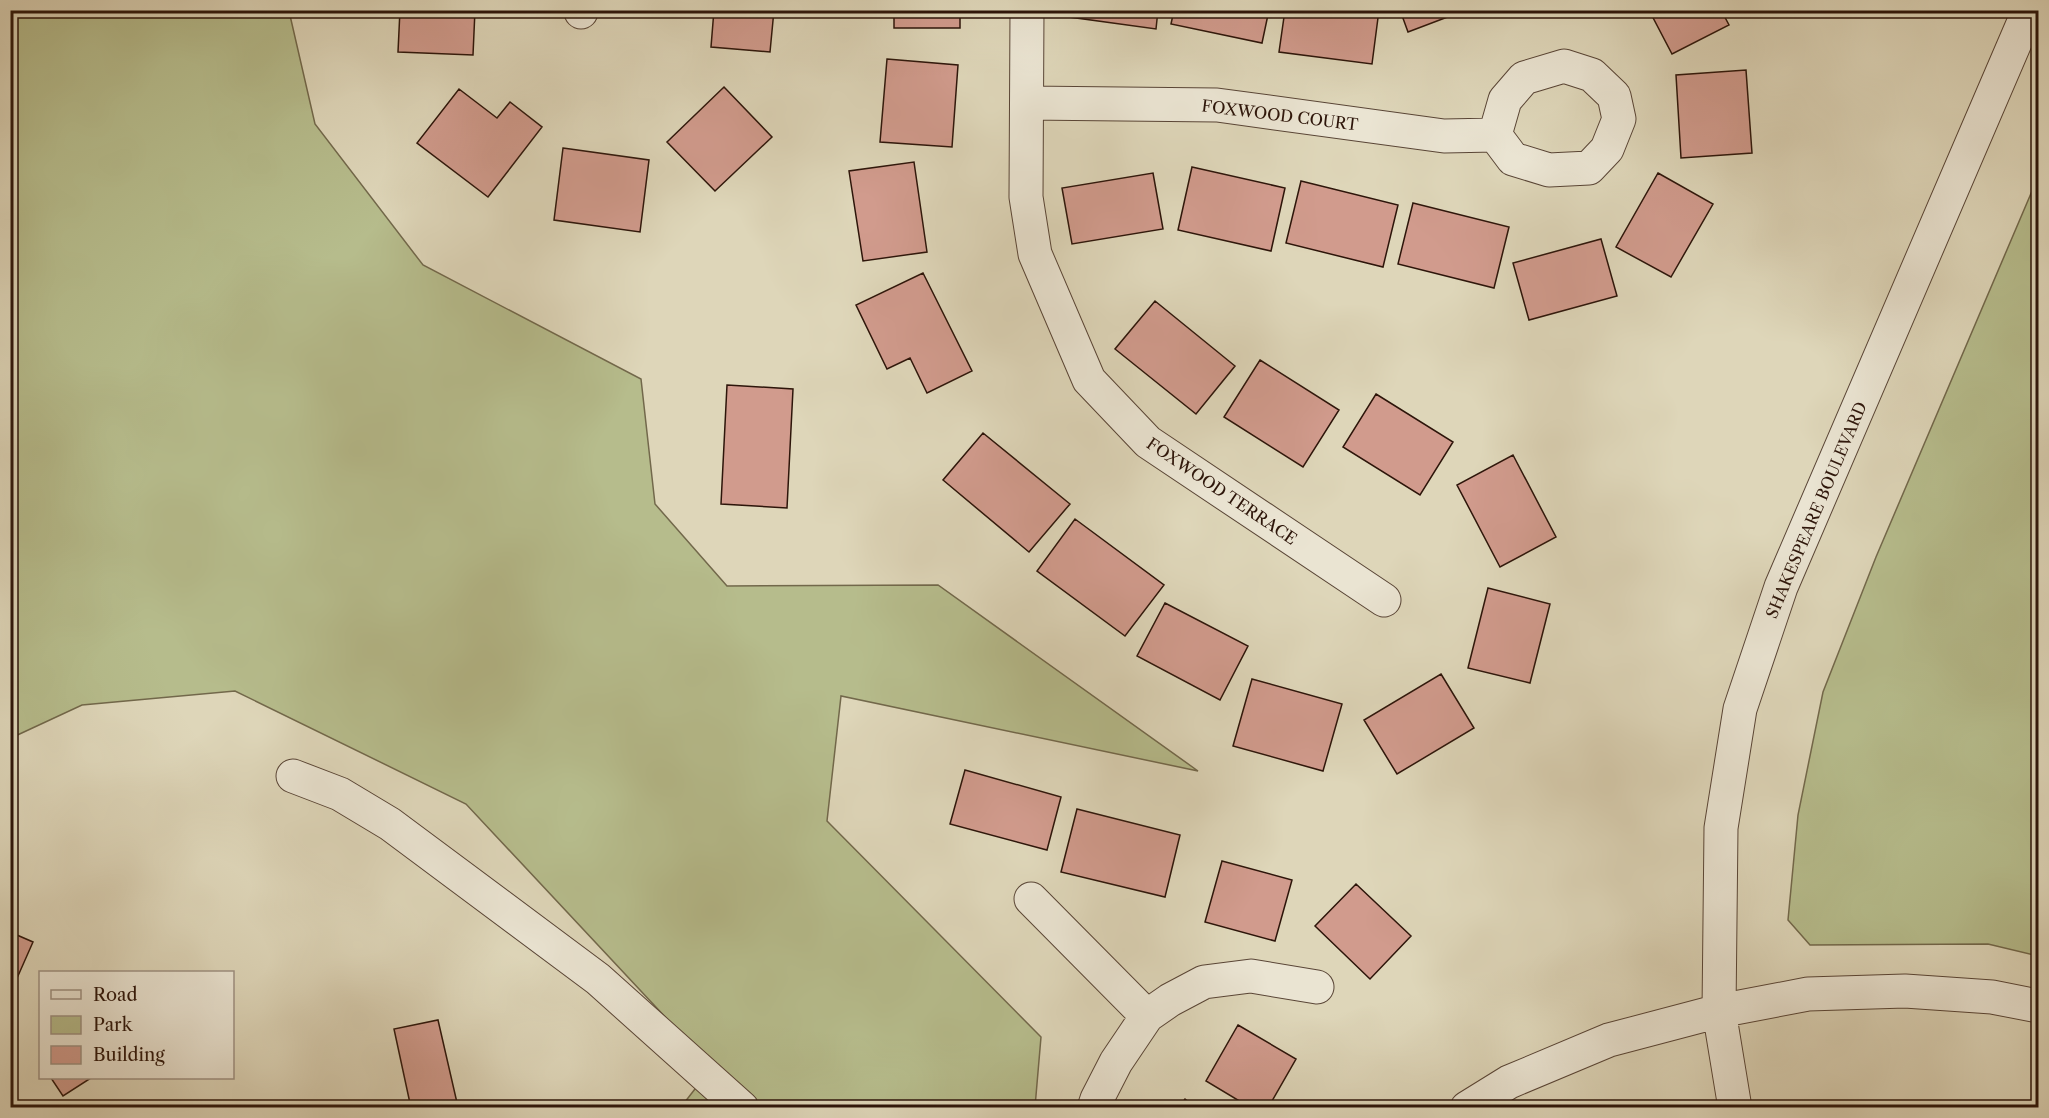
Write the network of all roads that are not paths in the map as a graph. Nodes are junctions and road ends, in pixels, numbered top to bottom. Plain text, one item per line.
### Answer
1 (1027, 10) edge
2 (2029, 10) edge
3 (1027, 103) junction
4 (1495, 135) dead end
5 (1384, 600) dead end
6 (293, 776) dead end
7 (1031, 899) dead end
8 (1317, 987) dead end
9 (2038, 1006) edge
10 (1719, 1011) junction
11 (1147, 1016) junction
12 (742, 1107) edge
13 (1094, 1107) edge
14 (1467, 1107) edge
15 (1735, 1107) edge

1 - 3 street, FOXWOOD TERRACE
2 - 10 street, SHAKESPEARE BOULEVARD
3 - 4 street, FOXWOOD COURT
3 - 5 street, FOXWOOD TERRACE
6 - 12 street
7 - 11 street
8 - 11 street
9 - 10 street
10 - 14 street
10 - 15 street, SHAKESPEARE BOULEVARD
11 - 13 street

